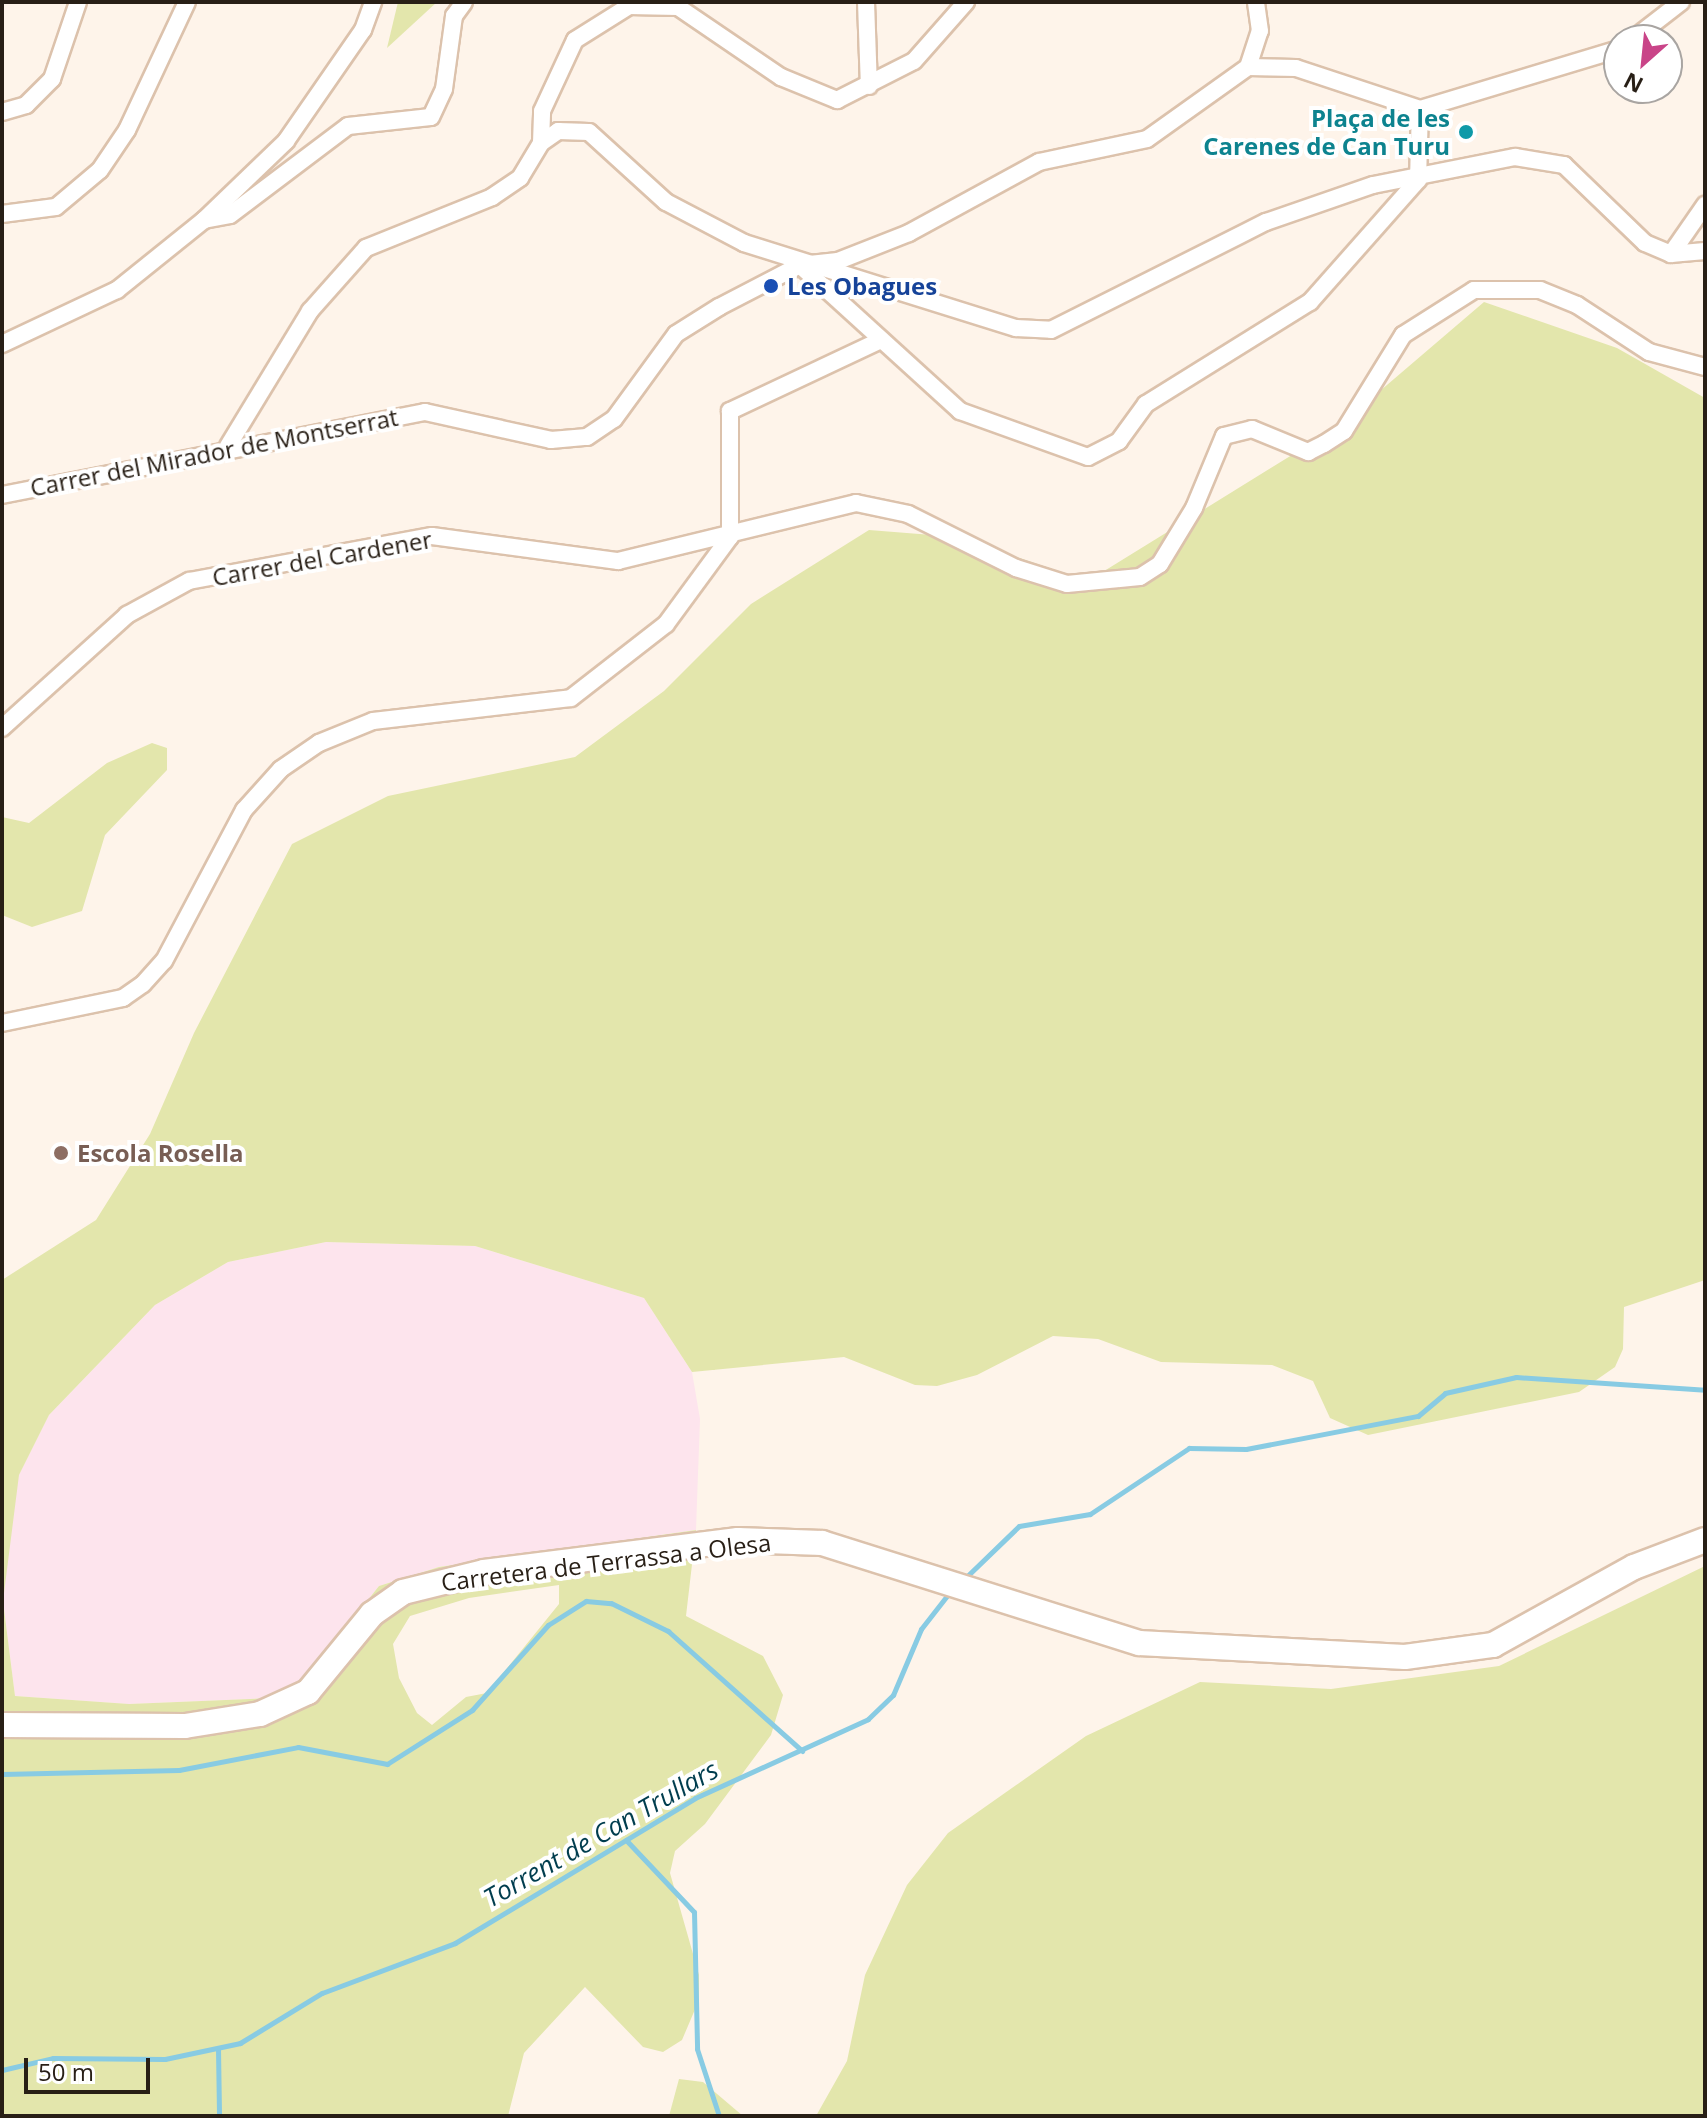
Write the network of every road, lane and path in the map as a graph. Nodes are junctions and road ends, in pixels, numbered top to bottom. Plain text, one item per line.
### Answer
1 (78, 2) edge
2 (187, 2) edge
3 (373, 2) edge
4 (464, 2) edge
5 (866, 2) edge
6 (966, 2) edge
7 (1256, 2) edge
8 (1681, 2) edge
9 (1653, 24) edge
10 (1603, 54) edge
11 (1248, 67) junction
12 (869, 86) junction
13 (1420, 109) junction
14 (2, 112) edge
15 (541, 143) junction
16 (1418, 180) junction
17 (1705, 205) edge
18 (2, 214) edge
19 (204, 220) junction
20 (1705, 251) edge
21 (1671, 254) junction
22 (800, 265) junction
23 (881, 340) junction
24 (2, 344) edge
25 (1705, 367) edge
26 (228, 446) junction
27 (2, 495) edge
28 (730, 537) junction
29 (2, 728) edge
30 (2, 1023) edge
31 (1705, 1540) edge
32 (2, 1725) edge

1 - 14 street
2 - 18 street
3 - 19 street
4 - 19 street
5 - 12 street
6 - 12 street
7 - 11 street
8 - 9 street
10 - 13 street
11 - 13 street
11 - 22 street, Carrer del Mirador de Montserrat
12 - 15 street
13 - 16 street
15 - 22 street
15 - 26 street
16 - 21 street
16 - 22 street
16 - 23 street
17 - 21 street
19 - 24 street
20 - 21 street
22 - 23 street
22 - 26 street, Carrer del Mirador de Montserrat
23 - 28 street
25 - 28 street, Carrer del Cardener
26 - 27 street, Carrer del Mirador de Montserrat
28 - 29 street, Carrer del Cardener
28 - 30 street
31 - 32 street, Carretera de Terrassa a Olesa

